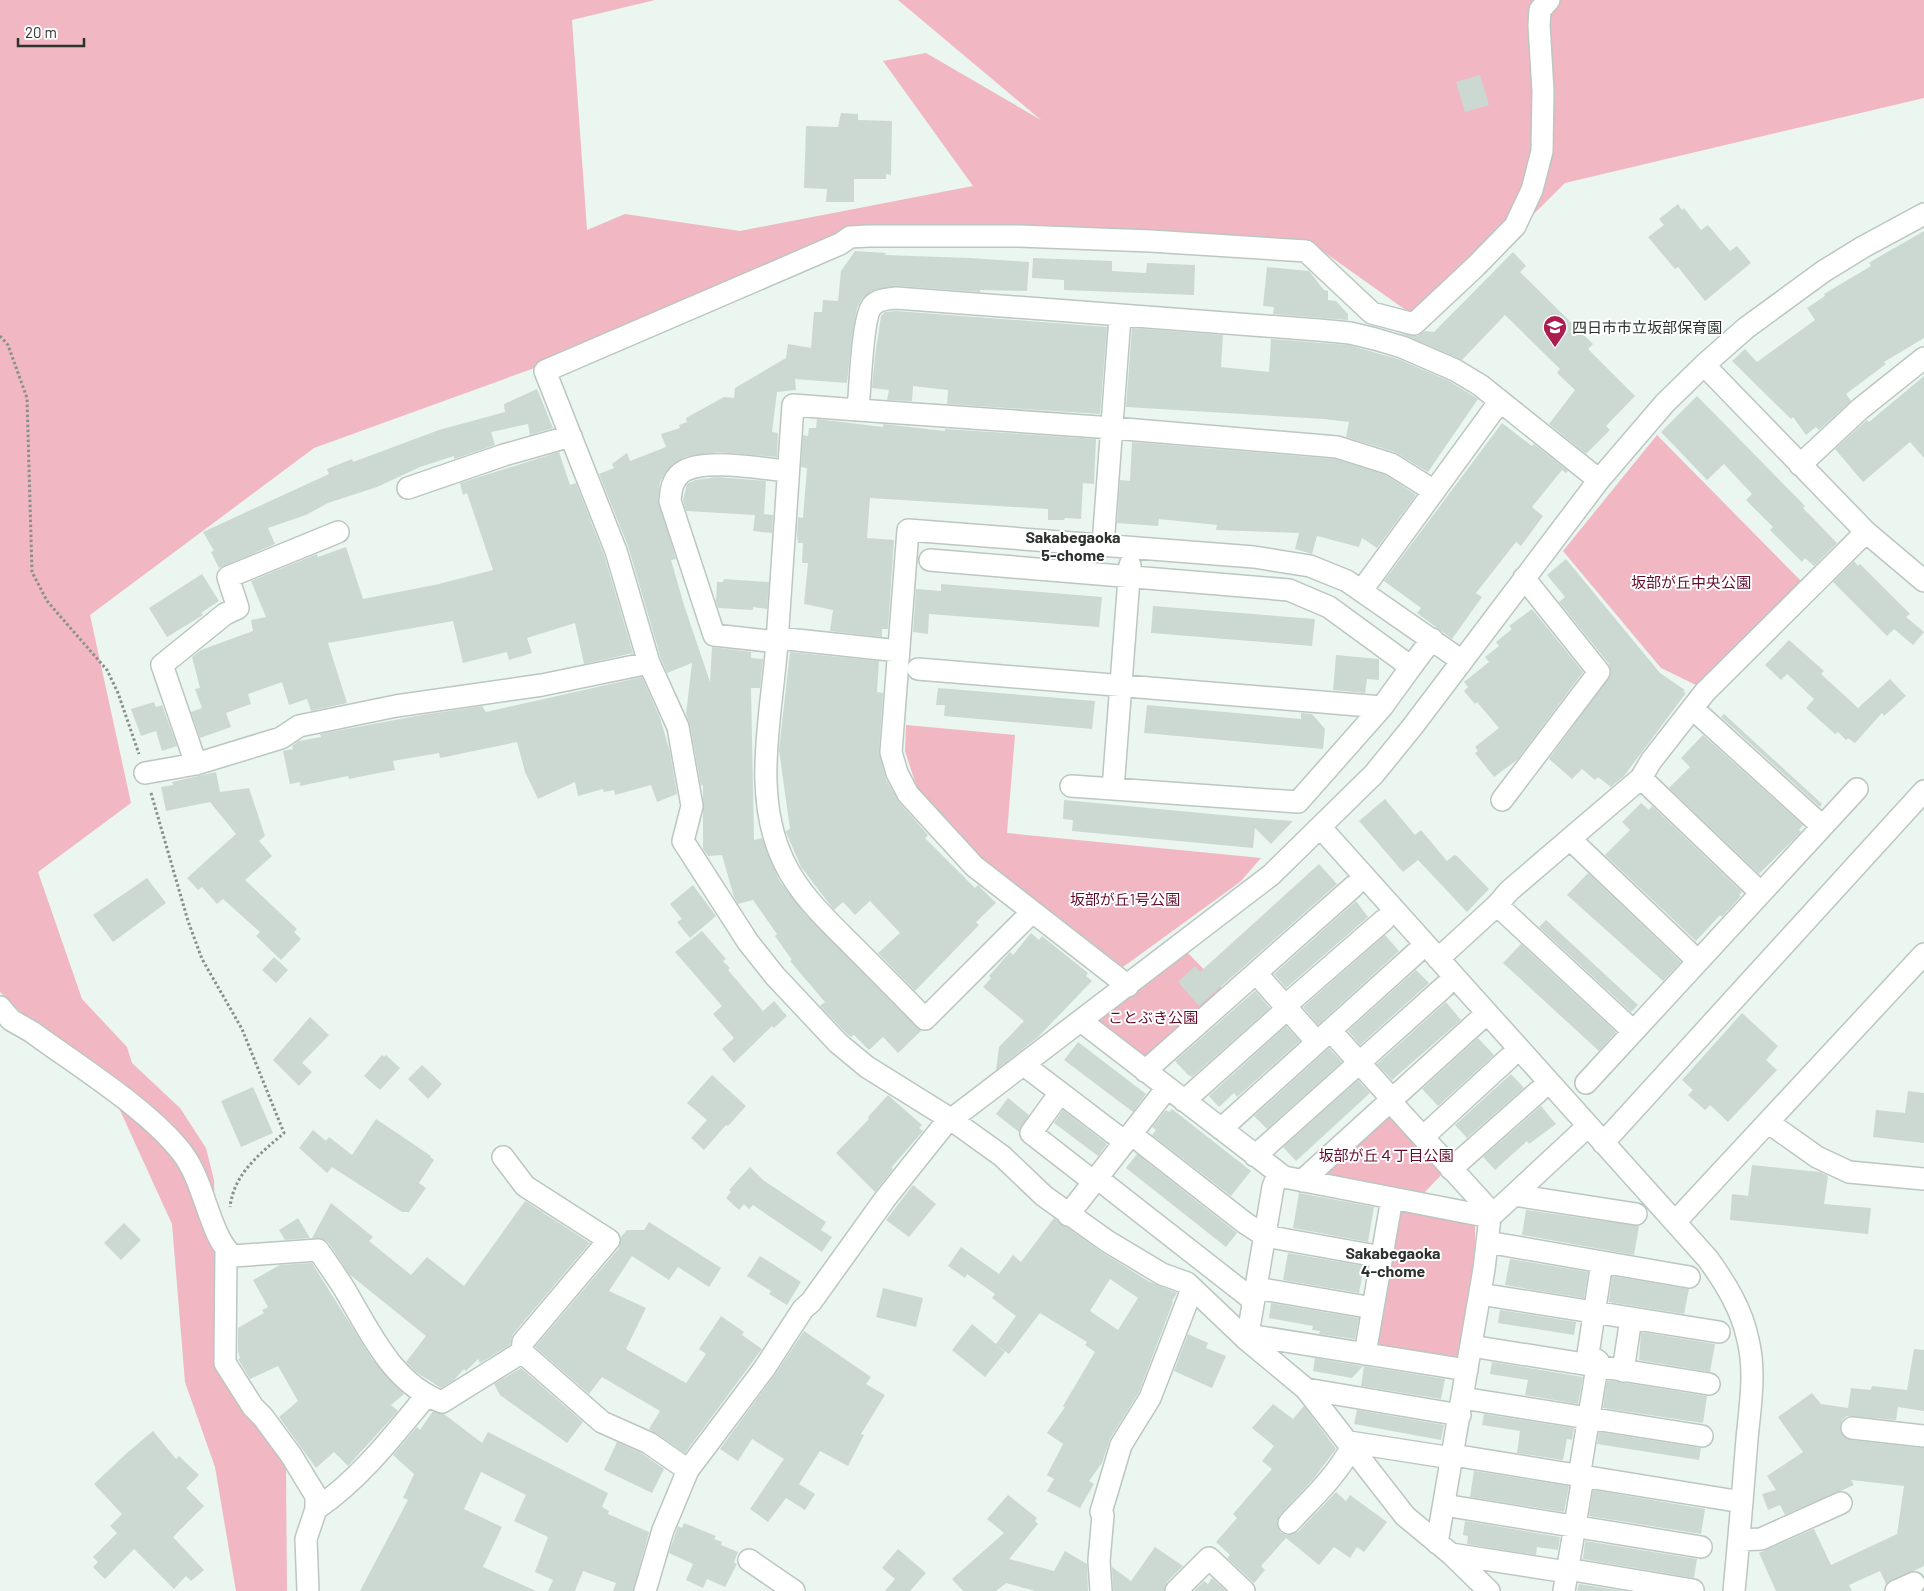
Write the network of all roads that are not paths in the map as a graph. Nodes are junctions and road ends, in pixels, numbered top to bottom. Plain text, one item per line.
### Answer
1 (1549, 0) edge
2 (1924, 214) edge
3 (1120, 317) junction
4 (1924, 358) edge
5 (1704, 364) junction
6 (1500, 401) junction
7 (858, 410) junction
8 (1113, 428) junction
9 (572, 436) junction
10 (1800, 465) junction
11 (788, 471) junction
12 (1600, 480) junction
13 (408, 488) dead end
14 (1434, 492) junction
15 (338, 532) dead end
16 (1866, 532) junction
17 (1103, 546) junction
18 (930, 560) dead end
19 (1130, 570) junction
20 (1524, 578) junction
21 (1924, 582) edge
22 (1362, 590) junction
23 (1432, 639) junction
24 (778, 640) junction
25 (899, 651) junction
26 (1462, 661) junction
27 (649, 663) junction
28 (1411, 667) junction
29 (918, 669) dead end
30 (1122, 686) junction
31 (1382, 707) junction
32 (1692, 708) junction
33 (196, 764) junction
34 (145, 773) road end
35 (1641, 778) junction
36 (1070, 786) dead end
37 (1113, 789) junction
38 (1857, 789) dead end
39 (1924, 791) edge
40 (1502, 800) dead end
41 (1822, 826) junction
42 (1321, 828) junction
43 (1570, 839) junction
44 (1354, 886) dead end
45 (1761, 892) junction
46 (1497, 905) junction
47 (1032, 912) junction
48 (1384, 920) dead end
49 (1416, 954) dead end
50 (1924, 954) edge
51 (1438, 959) junction
52 (1698, 961) junction
53 (1256, 973) junction
54 (1128, 986) junction
55 (1445, 986) dead end
56 (0, 1007) edge
57 (1286, 1008) junction
58 (1486, 1014) junction
59 (1081, 1021) junction
60 (1633, 1031) junction
61 (1323, 1036) junction
62 (1509, 1058) dead end
63 (1359, 1063) junction
64 (1024, 1065) junction
65 (1146, 1071) junction
66 (1586, 1083) dead end
67 (1167, 1088) junction
68 (1539, 1091) dead end
69 (1060, 1093) junction
70 (1391, 1100) junction
71 (1184, 1101) junction
72 (952, 1120) junction
73 (1769, 1124) junction
74 (1588, 1126) junction
75 (1221, 1129) junction
76 (1423, 1137) junction
77 (1128, 1138) junction
78 (1604, 1143) junction
79 (1255, 1156) junction
80 (502, 1157) dead end
81 (1452, 1169) junction
82 (1278, 1174) junction
83 (1924, 1179) edge
84 (1096, 1180) junction
85 (1302, 1180) junction
86 (1514, 1195) junction
87 (1392, 1198) junction
88 (1636, 1214) dead end
89 (1068, 1215) junction
90 (1491, 1216) junction
91 (1675, 1222) junction
92 (1264, 1236) junction
93 (1487, 1242) junction
94 (226, 1250) junction
95 (1382, 1256) junction
96 (1602, 1262) junction
97 (1689, 1277) dead end
98 (1192, 1289) junction
99 (1254, 1294) junction
100 (1480, 1294) junction
101 (1373, 1308) junction
102 (1594, 1312) junction
103 (1631, 1318) junction
104 (1719, 1332) dead end
105 (1247, 1337) junction
106 (1471, 1346) junction
107 (522, 1352) junction
108 (1365, 1354) junction
109 (1597, 1367) junction
110 (1467, 1370) junction
111 (1623, 1371) junction
112 (1709, 1384) dead end
113 (1306, 1388) junction
114 (426, 1396) junction
115 (1461, 1406) junction
116 (1589, 1418) junction
117 (1852, 1428) dead end
118 (1702, 1436) dead end
119 (1924, 1436) edge
120 (1350, 1444) junction
121 (1453, 1457) junction
122 (688, 1470) junction
123 (1581, 1477) junction
124 (1742, 1502) junction
125 (1842, 1503) dead end
126 (1444, 1505) junction
127 (316, 1508) junction
128 (1289, 1523) dead end
129 (1575, 1526) junction
130 (1739, 1540) junction
131 (1701, 1547) dead end
132 (1444, 1549) junction
133 (750, 1560) dead end
134 (1566, 1577) edge
135 (1693, 1590) dead end
136 (308, 1591) edge
137 (645, 1591) edge
138 (794, 1591) edge
139 (1101, 1591) edge
140 (1176, 1591) edge
141 (1244, 1591) edge
142 (1489, 1591) edge
143 (1734, 1591) edge

1 - 9 street
2 - 5 street
3 - 6 street
3 - 7 street
3 - 8 street
4 - 10 street
5 - 10 street
5 - 12 street
6 - 12 street
6 - 14 street
7 - 8 street
7 - 11 street
8 - 14 street
8 - 17 street
9 - 13 street
9 - 27 street
10 - 16 street
11 - 24 street
11 - 24 street
12 - 20 street
14 - 22 street
15 - 33 street
16 - 21 street
16 - 32 street
17 - 22 street
17 - 25 street
18 - 19 street
19 - 28 street
19 - 30 street
20 - 26 street
20 - 40 street
22 - 23 street
23 - 26 street
23 - 28 street
24 - 25 street
24 - 47 street
25 - 47 street
26 - 42 street
27 - 33 street
27 - 72 street
28 - 31 street
29 - 30 street
30 - 31 street
30 - 37 street
31 - 37 street
32 - 35 street
32 - 41 street
33 - 34 street
35 - 43 street
35 - 45 street
36 - 37 street
38 - 41 street
39 - 78 street
41 - 45 street
42 - 51 street
42 - 54 street
43 - 46 street
43 - 52 street
44 - 53 street
45 - 52 street
46 - 51 street
46 - 60 street
47 - 54 street
48 - 57 street
49 - 61 street
50 - 73 street
51 - 58 street
52 - 60 street
53 - 57 street
53 - 65 street
54 - 59 street
55 - 63 street
56 - 94 street
57 - 61 street
57 - 71 street
58 - 70 street
58 - 74 street
59 - 64 street
59 - 65 street
60 - 66 street
61 - 63 street
61 - 75 street
62 - 76 street
63 - 70 street
63 - 79 street
64 - 69 street
64 - 72 street
65 - 67 street
67 - 71 street
67 - 77 street
68 - 81 street
69 - 77 street
69 - 84 street
70 - 76 street
70 - 85 street
71 - 75 street
72 - 89 street
72 - 122 street
73 - 83 street
73 - 91 street
74 - 78 street
74 - 86 street
75 - 79 street
76 - 81 street
77 - 84 street
77 - 92 street
78 - 91 street
79 - 82 street
80 - 107 street
81 - 90 street
82 - 85 street
82 - 92 street
84 - 89 street
84 - 99 street
85 - 87 street
86 - 88 street
86 - 90 street
87 - 90 street
87 - 95 street
89 - 98 street
90 - 93 street
91 - 124 street
92 - 95 street
92 - 99 street
93 - 96 street
93 - 100 street
94 - 114 street
94 - 127 street
95 - 101 street
96 - 97 street
96 - 102 street
98 - 105 street
98 - 139 street
99 - 101 street
99 - 105 street
100 - 102 street
100 - 106 street
101 - 108 street
102 - 103 street
102 - 109 street
103 - 104 street
103 - 111 street
105 - 108 street
105 - 113 street
106 - 109 street
106 - 110 street
107 - 114 street
107 - 122 street
108 - 110 street
109 - 111 street
109 - 116 street
110 - 115 street
111 - 112 street
113 - 115 street
113 - 120 street
114 - 127 street
115 - 116 street
115 - 121 street
116 - 118 street
116 - 123 street
117 - 119 street
120 - 121 street
120 - 128 street
120 - 132 street
121 - 123 street
121 - 126 street
122 - 137 street
123 - 124 street
123 - 129 street
124 - 130 street
125 - 130 street
126 - 129 street
126 - 132 street
127 - 136 street
129 - 131 street
129 - 134 street
130 - 143 street
132 - 134 street
132 - 142 street
133 - 138 street
134 - 135 street
140 - 141 street

